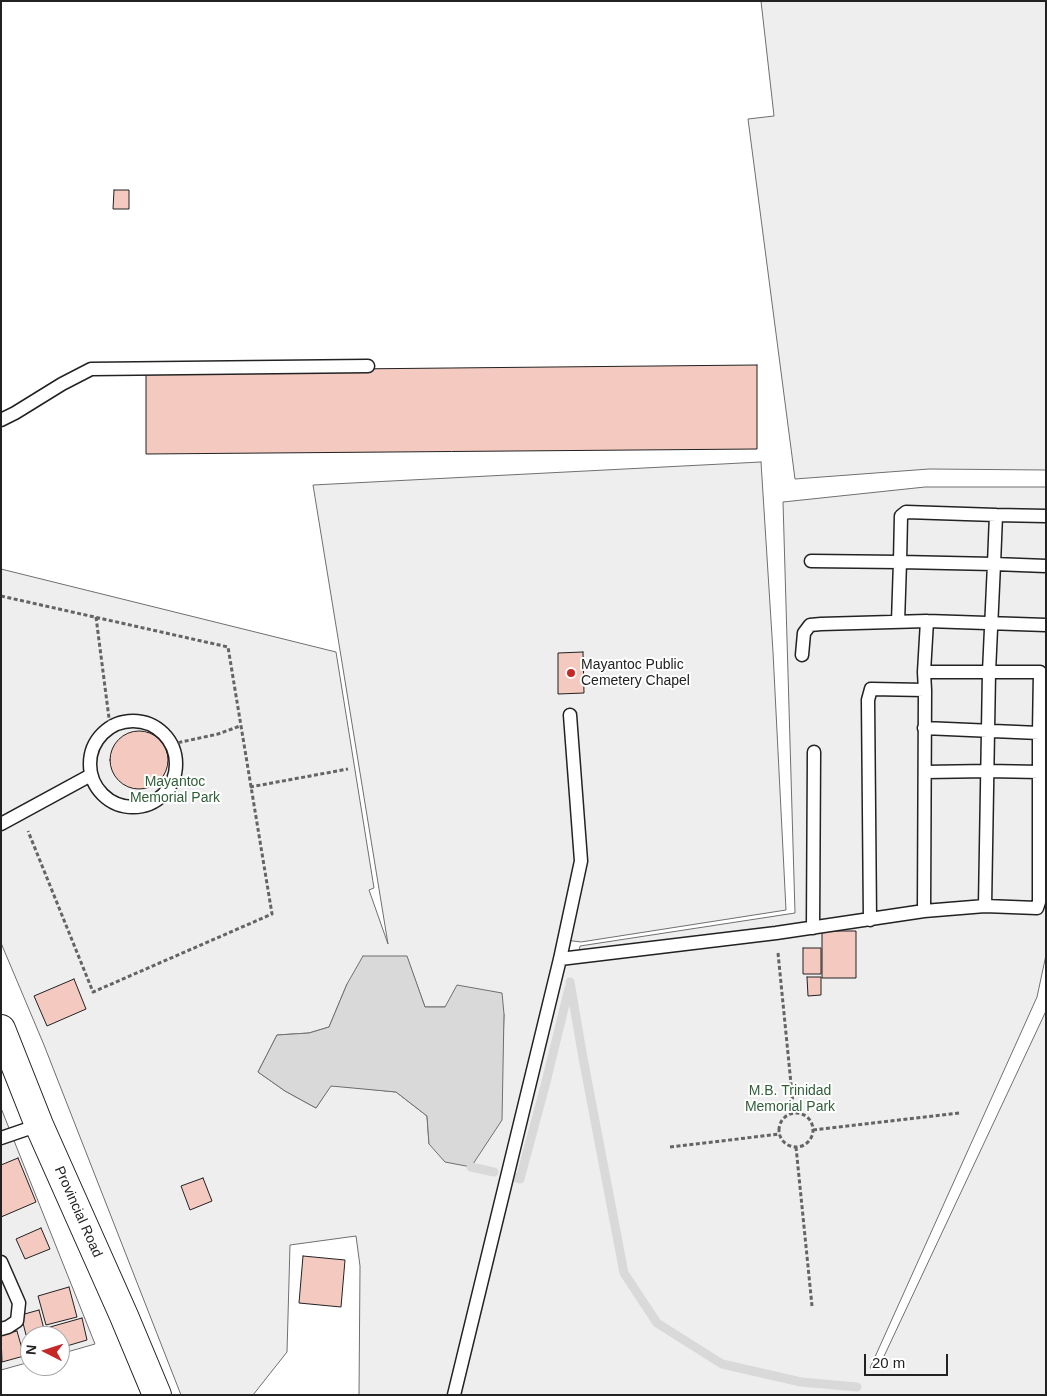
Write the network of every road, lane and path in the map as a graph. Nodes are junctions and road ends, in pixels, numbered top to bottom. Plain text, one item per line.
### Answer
1 (368, 366) dead end
2 (1, 420) edge
3 (996, 515) junction
4 (1046, 516) edge
5 (811, 561) dead end
6 (900, 562) junction
7 (994, 564) junction
8 (1046, 566) edge
9 (1, 596) edge
10 (96, 617) junction
11 (927, 621) junction
12 (898, 622) junction
13 (992, 624) junction
14 (1046, 625) edge
15 (802, 655) dead end
16 (924, 672) junction
17 (989, 672) junction
18 (925, 690) junction
19 (570, 715) dead end
20 (110, 726) junction
21 (240, 726) junction
22 (924, 728) junction
23 (989, 730) junction
24 (1039, 733) junction
25 (172, 744) junction
26 (814, 752) dead end
27 (348, 769) dead end
28 (988, 771) junction
29 (925, 772) junction
30 (1040, 772) junction
31 (91, 775) junction
32 (250, 787) junction
33 (21, 814) junction
34 (1, 824) edge
35 (985, 906) junction
36 (924, 911) junction
37 (870, 920) junction
38 (813, 928) junction
39 (776, 933) junction
40 (560, 959) junction
41 (1, 1028) edge
42 (960, 1113) dead end
43 (794, 1114) junction
44 (39, 1125) junction
45 (813, 1130) junction
46 (780, 1134) junction
47 (1, 1138) edge
48 (670, 1146) dead end
49 (796, 1147) junction
50 (1, 1262) edge
51 (812, 1306) dead end
52 (1, 1329) edge
53 (157, 1395) edge
54 (454, 1395) edge

1 - 2 lane
3 - 4 lane
3 - 6 lane
3 - 7 lane
5 - 6 lane
6 - 7 lane
6 - 12 lane
7 - 8 lane
7 - 13 lane
9 - 10 path
10 - 20 path
10 - 21 path
11 - 12 lane
11 - 13 lane
11 - 16 lane
12 - 15 lane
13 - 14 lane
13 - 17 lane
16 - 17 lane
16 - 18 lane
17 - 23 lane
17 - 24 lane
18 - 22 lane
18 - 37 lane
19 - 40 lane
20 - 25 lane
20 - 31 lane
21 - 25 path
21 - 32 path
22 - 23 lane
22 - 29 lane
23 - 24 lane
23 - 28 lane
24 - 30 lane
25 - 31 lane
26 - 38 lane
27 - 32 path
28 - 29 lane
28 - 30 lane
28 - 35 lane
29 - 36 lane
30 - 35 lane
31 - 33 lane
32 - 33 path
33 - 34 lane
35 - 36 lane
36 - 37 lane
37 - 38 lane
38 - 39 lane
39 - 40 lane
39 - 43 path
40 - 54 lane
41 - 44 main road, Provincial Road
42 - 45 path
43 - 45 path
43 - 46 path
44 - 47 lane
44 - 53 main road, Provincial Road
45 - 49 path
46 - 48 path
46 - 49 path
49 - 51 path
50 - 52 lane

